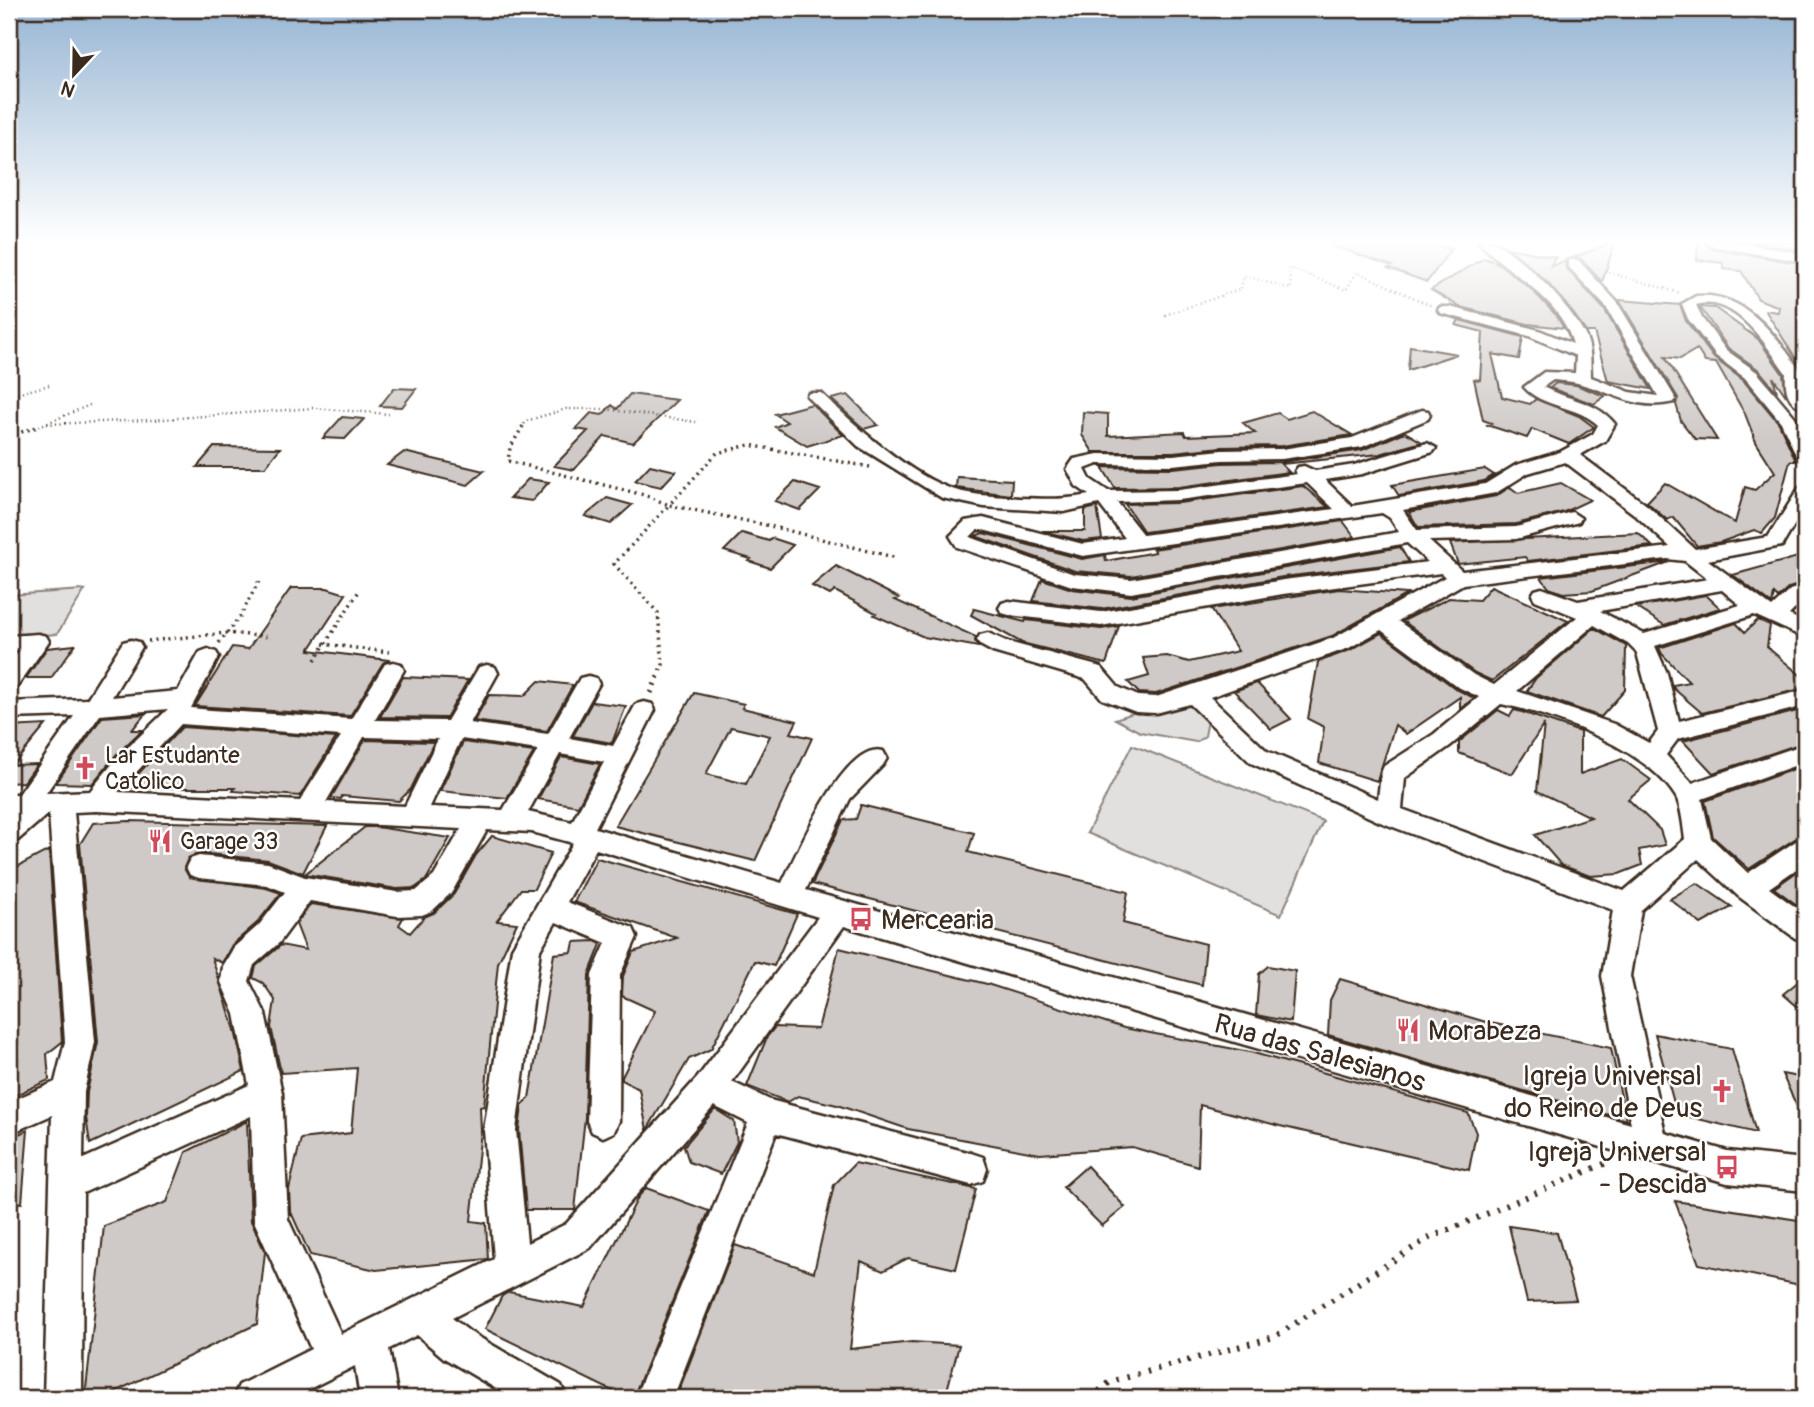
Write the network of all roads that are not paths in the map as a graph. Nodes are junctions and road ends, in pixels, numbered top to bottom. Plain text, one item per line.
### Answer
1 (1559, 308) edge
2 (1614, 308) edge
3 (1690, 308) edge
4 (1736, 308) edge
5 (1445, 310) road end
6 (1584, 354) junction
7 (1805, 358) edge
8 (1794, 373) junction
9 (1583, 379) junction
10 (815, 396) dead end
11 (1805, 404) edge
12 (1422, 415) dead end
13 (1427, 448) dead end
14 (1282, 454) junction
15 (1566, 456) junction
16 (1805, 457) edge
17 (1805, 470) edge
18 (1313, 478) junction
19 (1804, 493) edge
20 (1104, 497) junction
21 (1385, 507) junction
22 (1347, 511) junction
23 (1572, 518) dead end
24 (1411, 536) junction
25 (1138, 542) junction
26 (1690, 555) junction
27 (1452, 572) junction
28 (1725, 583) junction
29 (1805, 592) edge
30 (1542, 595) dead end
31 (1009, 608) dead end
32 (1585, 612) junction
33 (1766, 612) junction
34 (1381, 620) junction
35 (1805, 631) edge
36 (988, 640) dead end
37 (9, 643) edge
38 (1642, 643) junction
39 (131, 647) road end
40 (208, 657) road end
41 (393, 670) road end
42 (487, 673) dead end
43 (9, 681) edge
44 (588, 684) dead end
45 (1193, 694) junction
46 (1494, 695) junction
47 (1805, 698) edge
48 (93, 707) junction
49 (181, 707) junction
50 (9, 710) edge
51 (644, 710) road end
52 (357, 729) junction
53 (454, 730) junction
54 (1670, 732) junction
55 (554, 743) junction
56 (1805, 753) edge
57 (1652, 755) junction
58 (620, 757) junction
59 (875, 758) dead end
60 (1688, 794) junction
61 (96, 801) junction
62 (34, 803) edge
63 (307, 811) junction
64 (1389, 815) junction
65 (413, 816) junction
66 (480, 819) junction
67 (510, 821) junction
68 (9, 833) edge
69 (585, 836) junction
70 (1699, 843) junction
71 (1805, 849) edge
72 (200, 867) dead end
73 (304, 888) junction
74 (1747, 888) junction
75 (789, 896) junction
76 (1628, 904) junction
77 (550, 907) junction
78 (839, 912) junction
79 (1805, 929) edge
80 (709, 1088) junction
81 (68, 1092) junction
82 (266, 1093) junction
83 (767, 1115) junction
84 (9, 1118) edge
85 (603, 1121) dead end
86 (1651, 1145) junction
87 (971, 1169) dead end
88 (1805, 1175) edge
89 (66, 1183) junction
90 (512, 1270) junction
91 (420, 1315) junction
92 (369, 1339) junction
93 (332, 1357) junction
94 (63, 1398) edge
95 (252, 1398) edge
96 (379, 1398) edge
97 (548, 1398) edge
98 (654, 1398) edge

1 - 6 street
2 - 9 street
3 - 16 street
4 - 8 street
5 - 6 street
6 - 9 street
7 - 8 street
8 - 11 street
9 - 15 street
10 - 20 street
12 - 14 street
13 - 18 street
14 - 18 street
14 - 20 street
15 - 21 street
15 - 26 street
17 - 19 street
18 - 20 street
18 - 22 street
19 - 26 street
20 - 25 street
21 - 22 street
21 - 24 street
22 - 25 street
23 - 24 street
24 - 25 street
24 - 27 street
26 - 27 street
26 - 28 street
27 - 31 street
27 - 34 street
28 - 32 street
28 - 33 street
29 - 33 street
30 - 32 street
32 - 38 street
32 - 46 street
33 - 35 street
33 - 38 street
34 - 45 street
34 - 46 street
36 - 45 street
37 - 43 street
38 - 54 street
39 - 48 street
40 - 49 street
41 - 52 street
42 - 53 street
44 - 55 street
45 - 64 street
46 - 57 street
46 - 64 street
47 - 54 street
48 - 49 street
48 - 50 street
48 - 62 street
49 - 52 street
49 - 61 street
51 - 58 street
52 - 53 street
52 - 63 street
53 - 55 street
53 - 65 street
54 - 57 street
55 - 58 street
55 - 67 street
56 - 60 street
57 - 60 street
58 - 69 street
59 - 75 street
60 - 70 street
61 - 62 street, Rua das Salesianos
61 - 63 street, Rua das Salesianos
62 - 68 street
62 - 81 street
63 - 65 street, Rua das Salesianos
64 - 76 street
65 - 66 street, Rua das Salesianos
66 - 67 street, Rua das Salesianos
66 - 73 street
67 - 69 street, Rua das Salesianos
69 - 75 street, Rua das Salesianos
69 - 77 street
70 - 74 street
70 - 76 street
71 - 74 street
72 - 73 street
73 - 82 street
74 - 79 street
75 - 78 street, Rua das Salesianos
76 - 86 street
77 - 85 street
77 - 90 street
78 - 80 street
78 - 86 street, Rua das Salesianos
80 - 83 street
80 - 90 street
81 - 84 street
81 - 89 street
82 - 89 street
82 - 93 street
83 - 87 street
83 - 98 street
86 - 88 street, Rua das Salesianos
89 - 94 street
90 - 91 street
91 - 92 street
91 - 97 street
92 - 93 street
92 - 96 street
93 - 95 street

